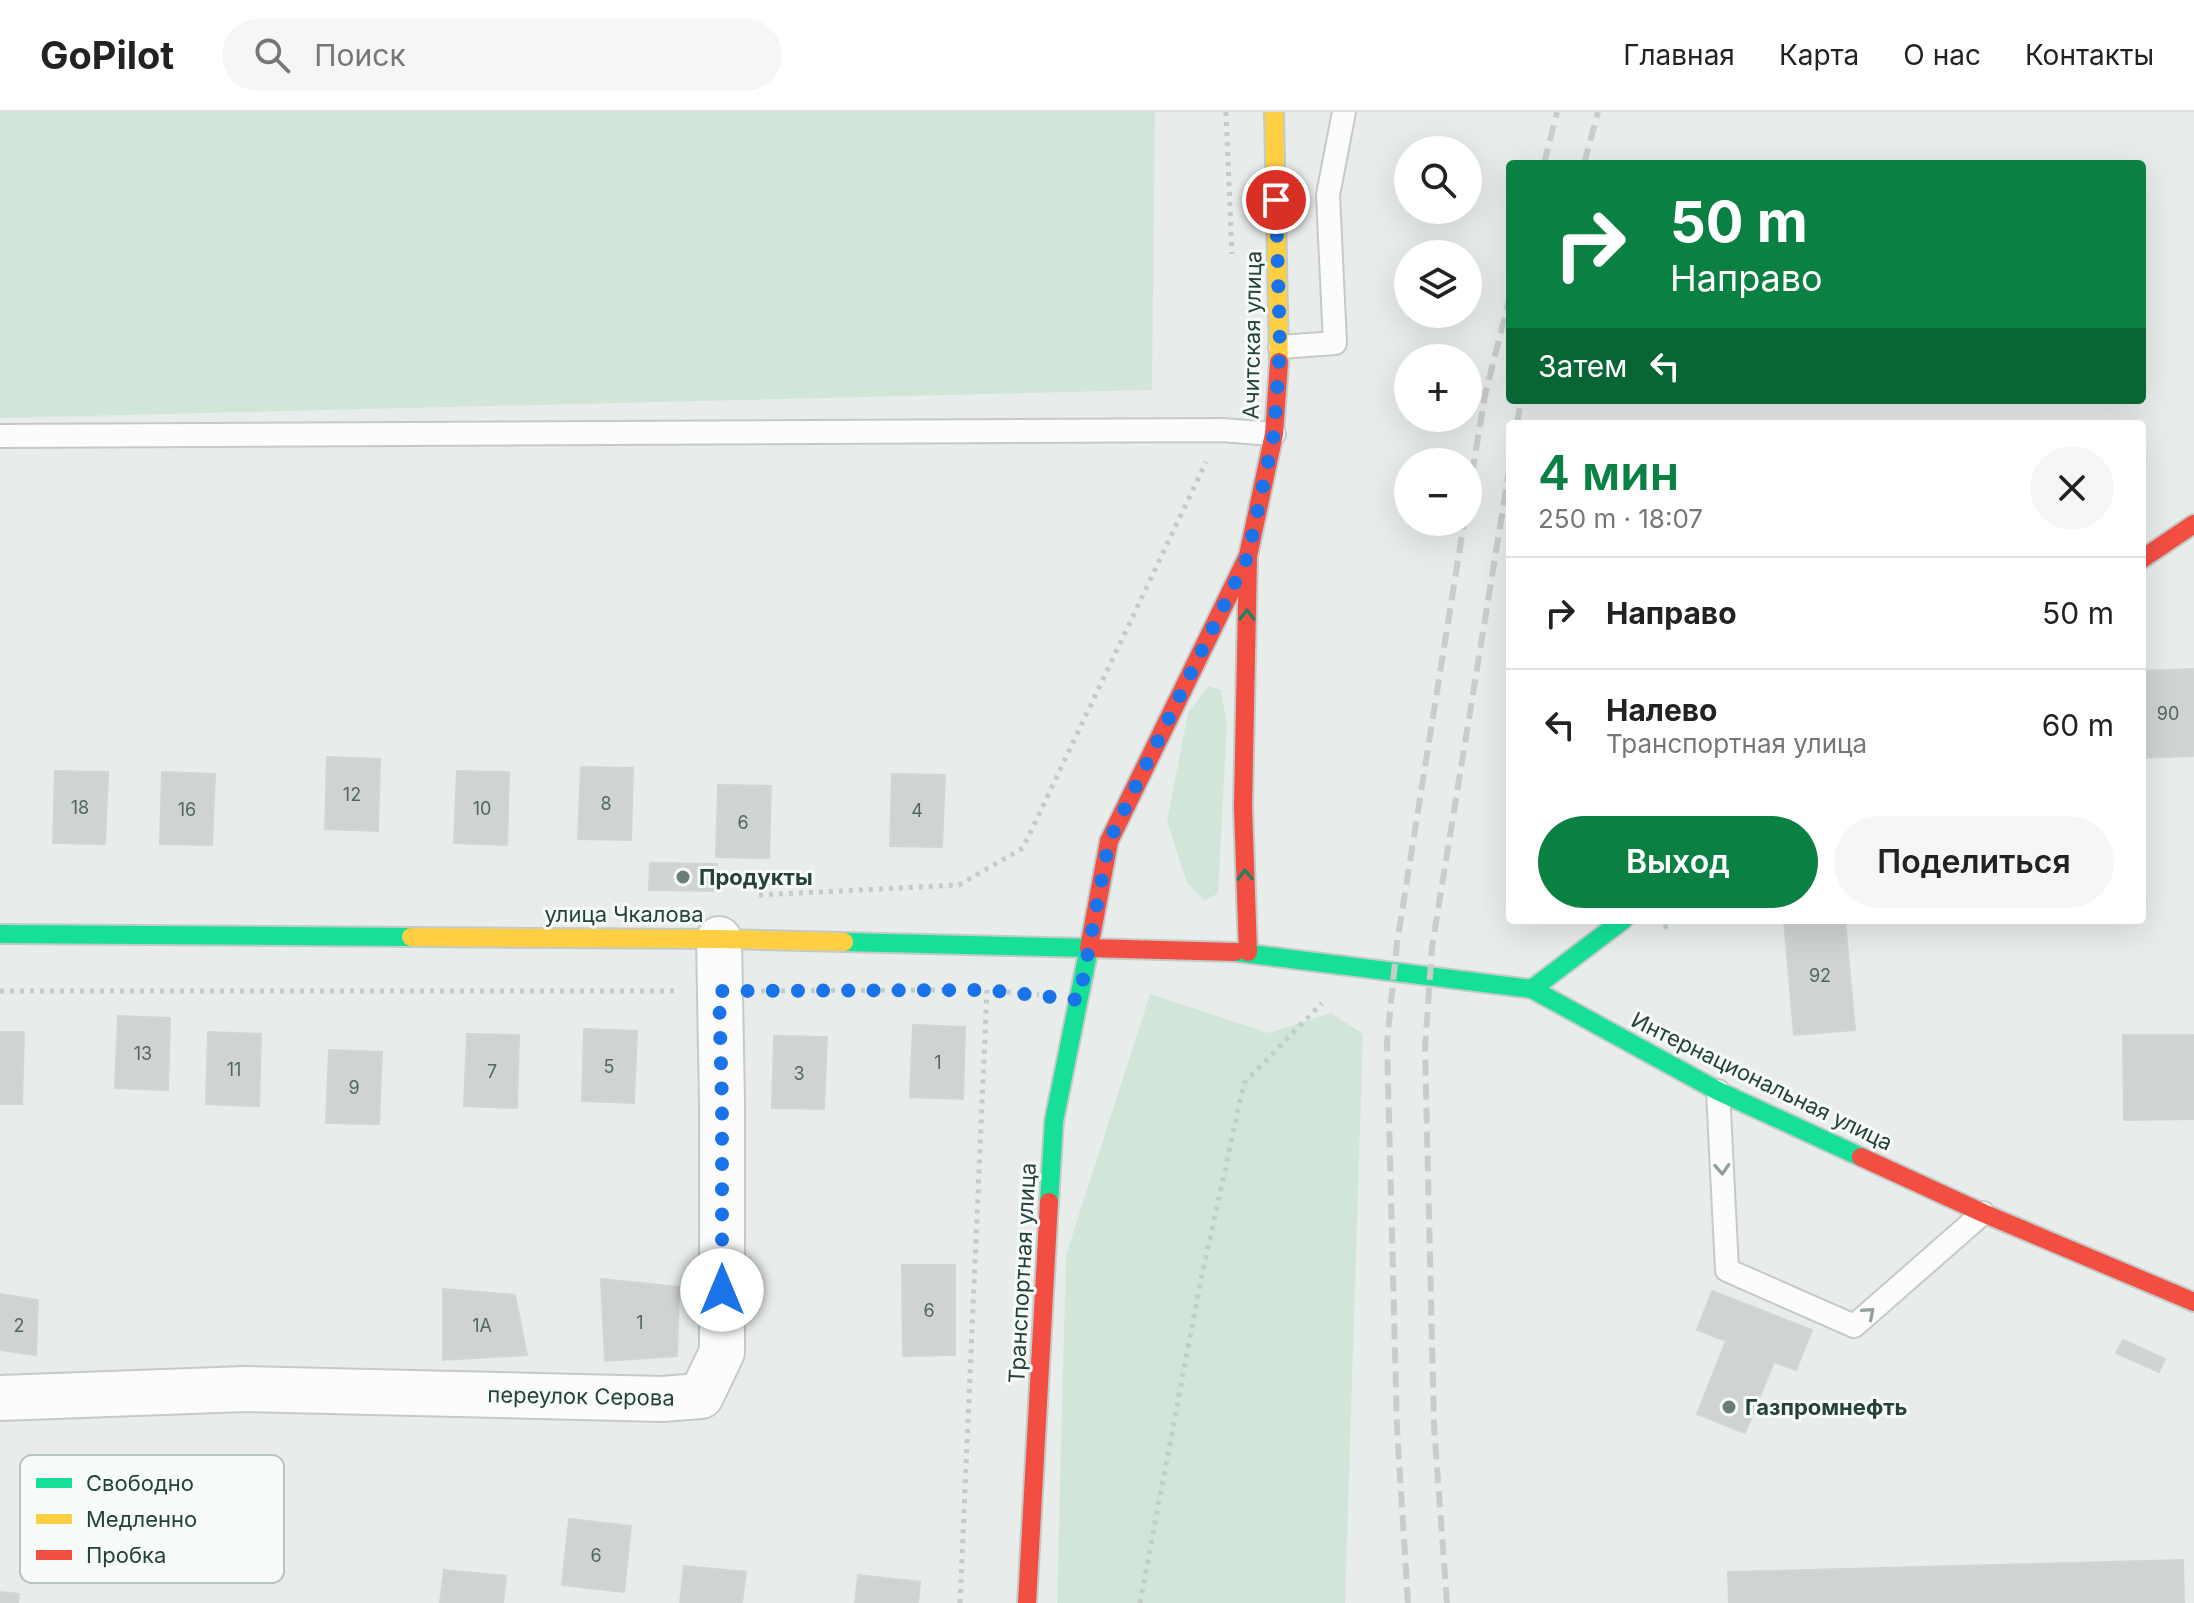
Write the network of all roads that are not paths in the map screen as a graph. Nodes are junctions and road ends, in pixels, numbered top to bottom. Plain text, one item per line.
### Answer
1 (1274, 112) edge
2 (1344, 112) edge
3 (1280, 347) junction
4 (1274, 434) junction
5 (0, 436) edge
6 (2194, 524) edge
7 (1248, 556) junction
8 (2146, 556) edge
9 (1618, 924) edge
10 (0, 934) edge
11 (719, 939) junction
12 (1089, 948) junction
13 (1248, 952) junction
14 (1532, 989) junction
15 (1718, 1091) junction
16 (1983, 1213) junction
17 (2194, 1302) edge
18 (0, 1398) edge
19 (1027, 1603) edge

1 - 3 main road, Ачитская улица
2 - 3 lane
3 - 4 main road, Ачитская улица
4 - 5 lane
4 - 7 main road, Ачитская улица
6 - 8 main road
7 - 12 main road, Ачитская улица
13 -> 7 main road, Ачитская улица
9 - 14 main road
10 - 11 main road, улица Чкалова
11 - 12 main road, улица Чкалова
11 - 18 street, переулок Серова
12 - 13 main road, улица Чкалова
12 - 19 main road, Транспортная улица
13 - 14 main road, Интернациональная улица
14 - 15 main road, Интернациональная улица
15 - 16 main road, Интернациональная улица
15 -> 16 lane
16 - 17 main road, Интернациональная улица

